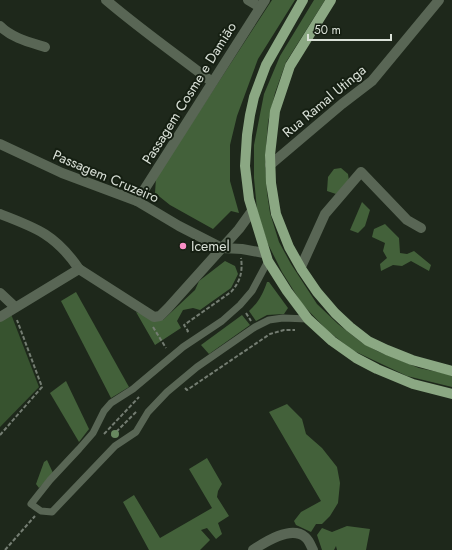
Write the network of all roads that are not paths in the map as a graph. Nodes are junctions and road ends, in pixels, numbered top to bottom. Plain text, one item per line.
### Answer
1 (106, 0) edge
2 (248, 0) edge
3 (303, 0) edge
4 (330, 0) edge
5 (439, 0) edge
6 (263, 3) edge
7 (0, 26) edge
8 (45, 48) dead end
9 (212, 82) junction
10 (0, 144) edge
11 (270, 165) junction
12 (137, 201) junction
13 (252, 212) junction
14 (0, 214) edge
15 (421, 228) dead end
16 (222, 248) junction
17 (266, 257) junction
18 (301, 267) junction
19 (79, 269) junction
20 (0, 293) edge
21 (15, 307) junction
22 (0, 317) edge
23 (308, 319) junction
24 (452, 371) edge
25 (452, 394) edge
26 (253, 550) edge
27 (314, 550) edge

1 - 9 street
2 - 6 street
3 - 13 main road
4 - 11 main road
5 - 11 street, Rua Ramal Utinga
6 - 9 street, Passagem Cosme e Damião
7 - 8 street
9 - 12 street, Passagem Cosme e Damião
10 - 12 street, Passagem Cruzeiro
11 - 18 main road
12 - 16 street, Passagem Cruzeiro
13 - 16 street
13 - 17 main road
14 - 19 street
15 - 18 street
16 - 17 street
16 - 19 street
17 - 23 main road
17 - 23 lane
18 - 24 main road
19 - 21 street
20 - 21 street
21 - 22 street
23 - 25 main road
26 - 27 street

